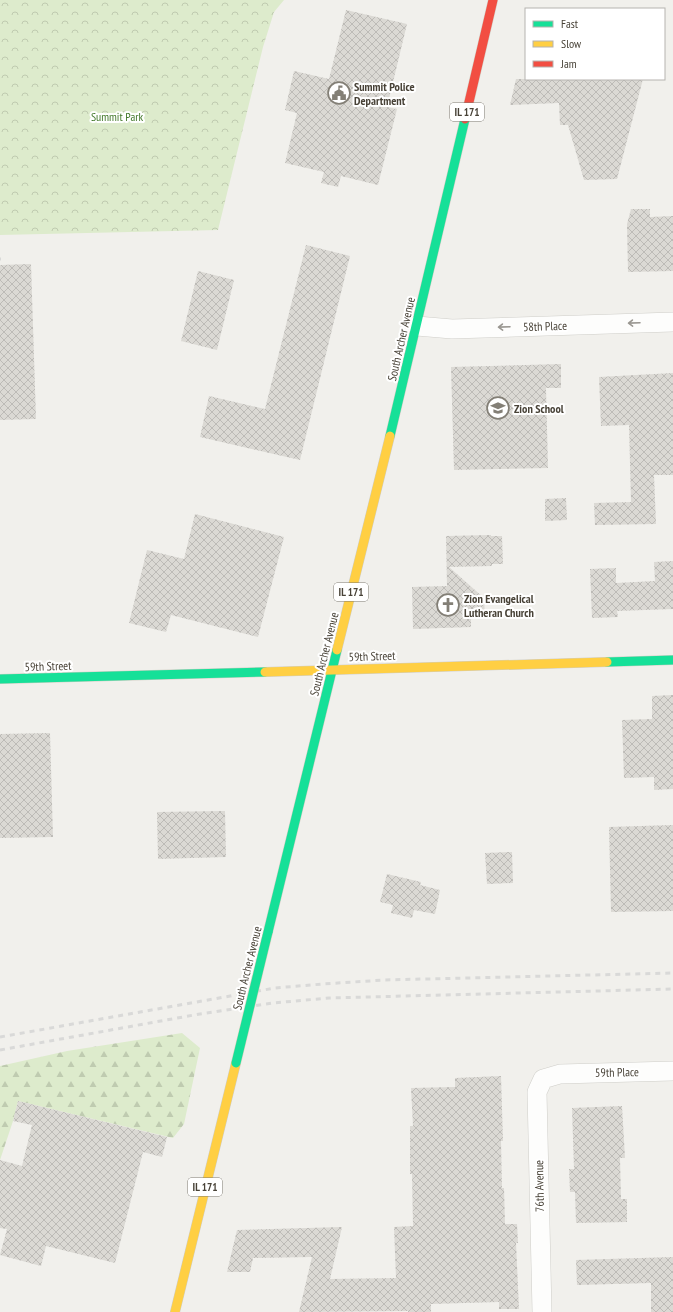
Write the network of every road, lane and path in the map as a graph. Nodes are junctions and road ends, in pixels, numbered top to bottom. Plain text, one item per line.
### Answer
1 (493, 0) edge
2 (673, 322) edge
3 (417, 326) junction
4 (673, 660) edge
5 (333, 670) junction
6 (0, 679) edge
7 (673, 1071) edge
8 (560, 1074) joint
9 (175, 1312) edge
10 (542, 1312) edge

1 - 3 main road, South Archer Avenue / IL 171
2 -> 3 street, 58th Place
3 - 5 main road, South Archer Avenue / IL 171
4 - 5 main road, 59th Street
5 - 6 main road, 59th Street
5 - 9 main road, South Archer Avenue / IL 171, bridge
7 - 8 street, 59th Place
8 - 10 street, 76th Avenue

